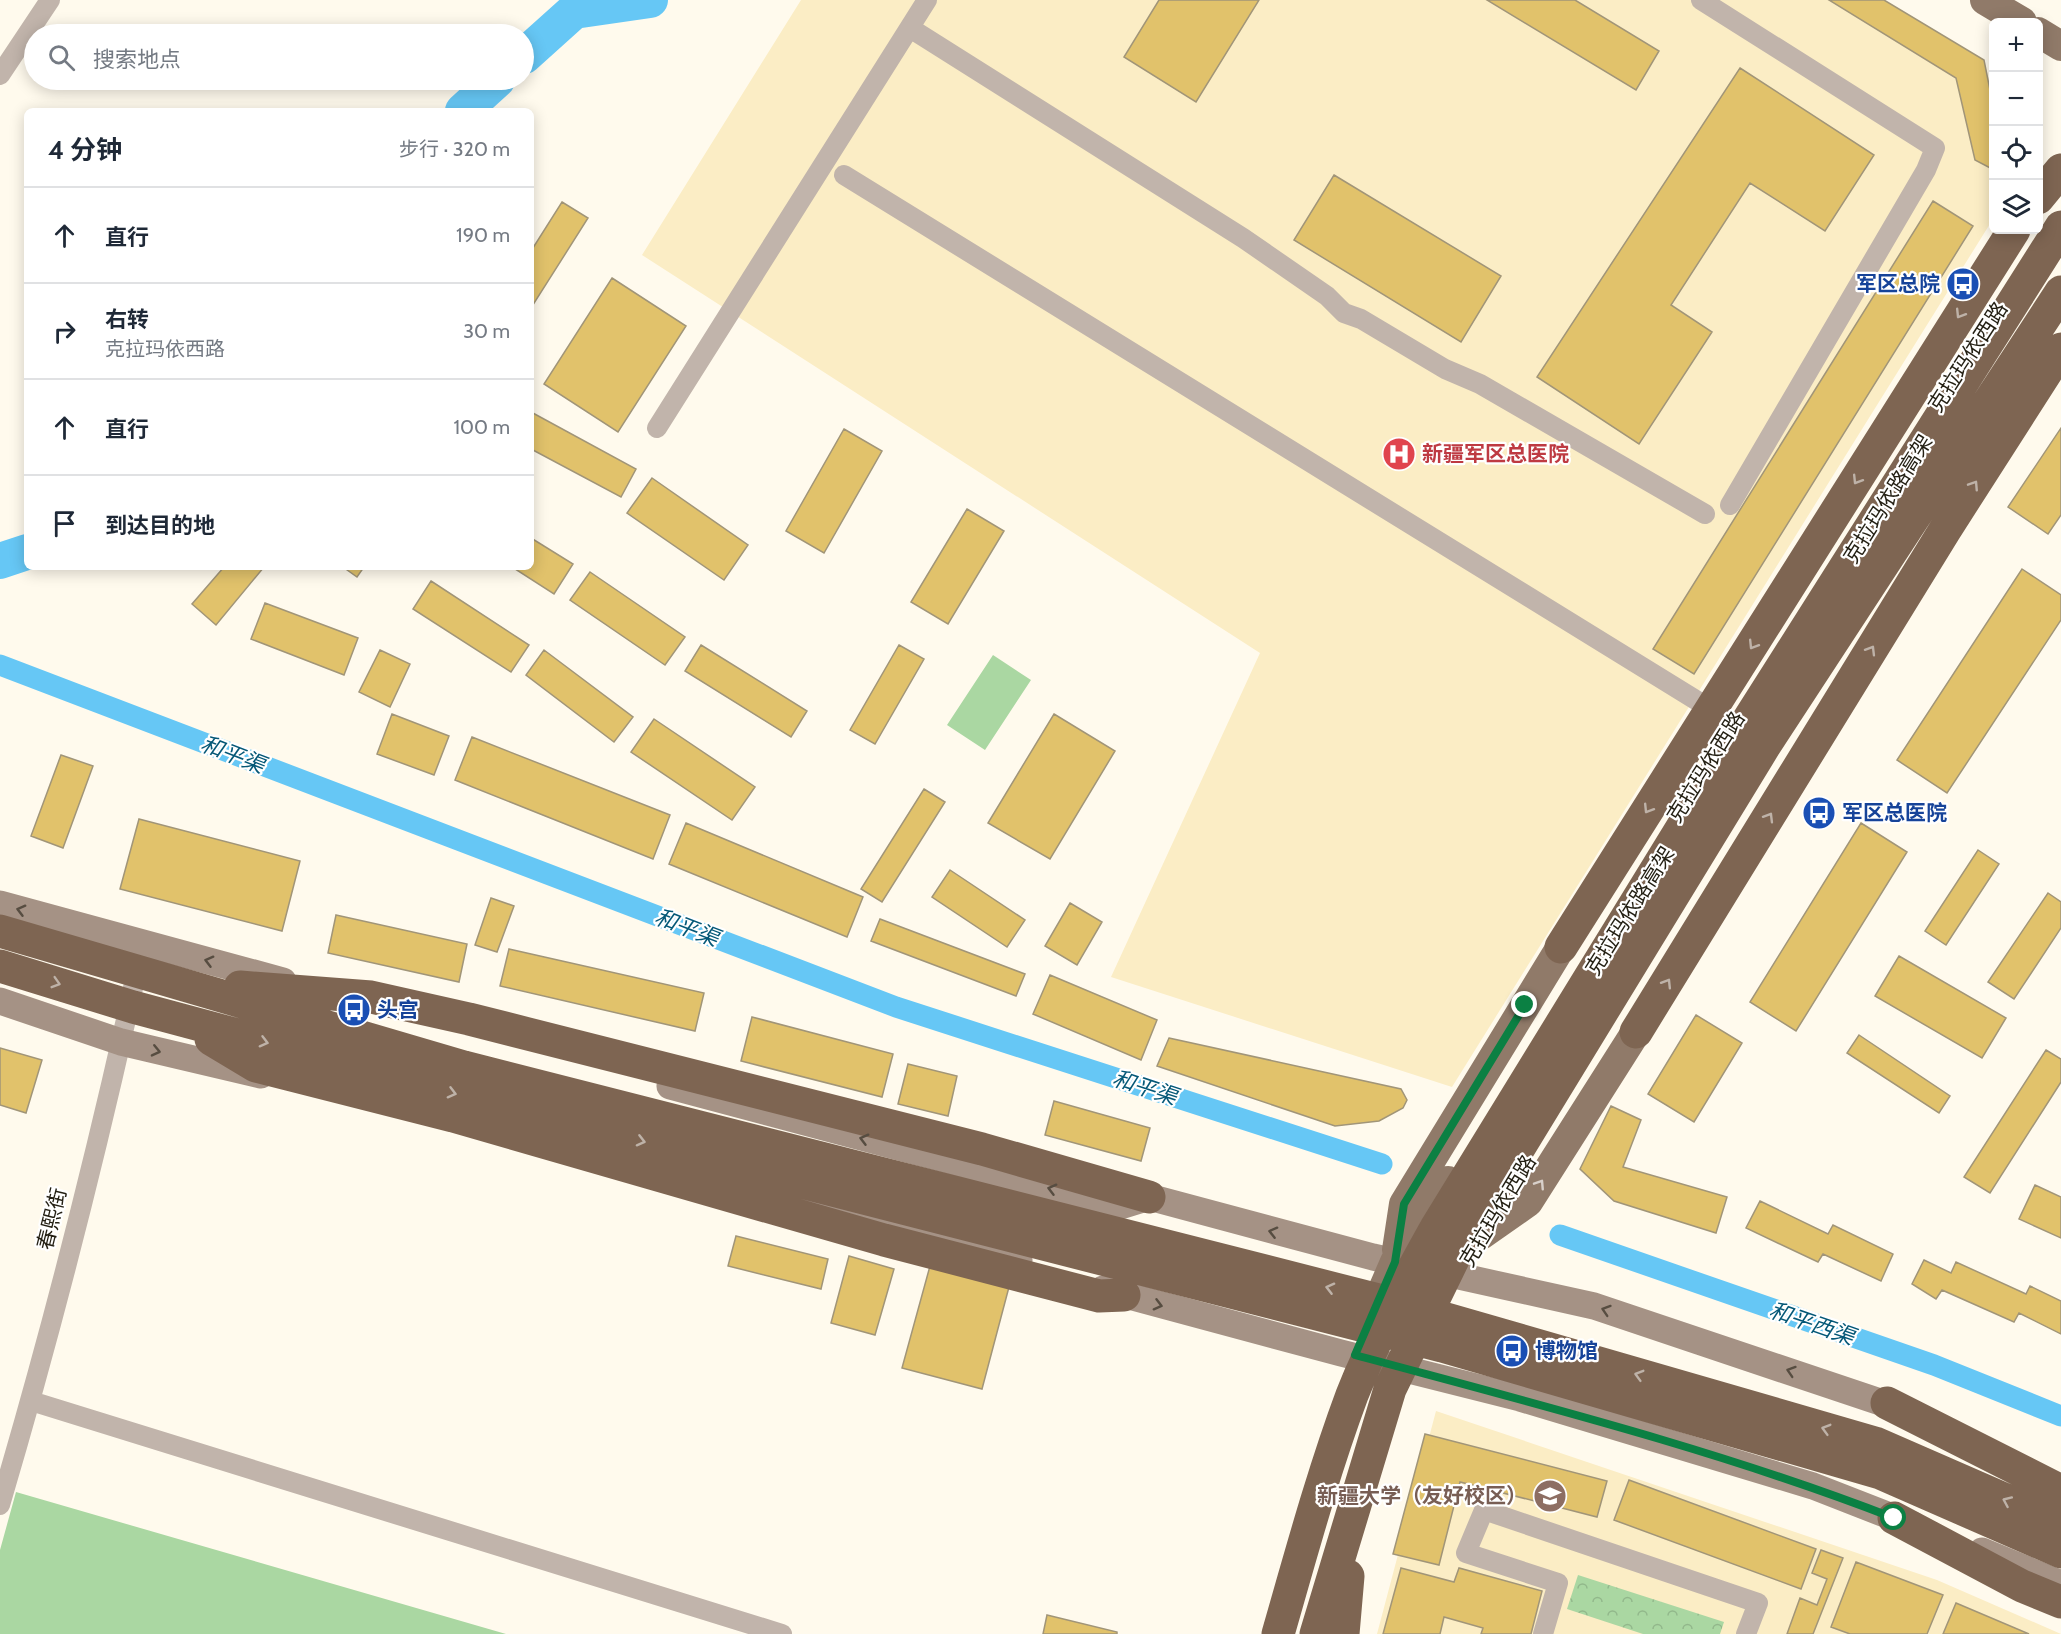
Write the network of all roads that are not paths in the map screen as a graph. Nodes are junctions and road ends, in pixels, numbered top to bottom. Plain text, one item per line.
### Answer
1 (50, 0) edge
2 (927, 0) edge
3 (1701, 0) edge
4 (1985, 0) edge
5 (2015, 18) edge
6 (34, 24) edge
7 (910, 28) junction
8 (2043, 35) edge
9 (24, 39) edge
10 (2061, 46) edge
11 (0, 75) edge
12 (2061, 170) edge
13 (844, 175) dead end
14 (2043, 192) edge
15 (2061, 220) edge
16 (2061, 227) edge
17 (2011, 234) edge
18 (2061, 292) edge
19 (2061, 302) edge
20 (2061, 349) edge
21 (657, 428) dead end
22 (1730, 505) dead end
23 (1705, 514) dead end
24 (1732, 724) junction
25 (1778, 749) junction
26 (0, 904) edge
27 (0, 931) edge
28 (143, 943) junction
29 (1561, 947) joint
30 (0, 966) edge
31 (171, 981) junction
32 (0, 1001) edge
33 (179, 1019) junction
34 (1636, 1032) joint
35 (121, 1042) junction
36 (1149, 1197) junction
37 (1481, 1235) junction
38 (1395, 1262) junction
39 (1460, 1275) junction
40 (1124, 1295) junction
41 (1355, 1355) junction
42 (1412, 1371) junction
43 (31, 1401) junction
44 (1887, 1403) junction
45 (2061, 1474) edge
46 (2061, 1491) edge
47 (0, 1505) edge
48 (1894, 1518) junction
49 (2061, 1524) edge
50 (2061, 1552) edge
51 (1348, 1574) junction
52 (2061, 1584) edge
53 (2061, 1602) edge
54 (782, 1634) edge
55 (1279, 1634) edge
56 (1316, 1634) edge
57 (1330, 1634) edge
58 (1343, 1634) edge
59 (1544, 1634) edge
60 (1746, 1634) edge

1 - 6 street
2 - 7 street
3 - 22 street
4 - 5 main road
7 - 21 street
7 - 23 street
8 - 10 main road
9 - 11 street
12 - 14 highway
13 - 24 street
15 - 24 main road, 克拉玛依西路
16 - 55 highway, 克拉玛依路高架
17 -> 29 highway
18 - 56 highway, 克拉玛依路高架
19 - 25 main road, 克拉玛依西路
34 -> 20 highway
24 - 25 street
24 - 38 main road, 克拉玛依西路
25 - 37 main road, 克拉玛依西路
28 -> 26 main road
27 - 31 highway
28 - 35 street, 春熙街
36 -> 28 main road
29 - 38 main road
30 -> 33 highway
31 - 36 highway
49 -> 31 highway
32 - 35 main road
33 - 40 highway
33 -> 50 highway
37 -> 34 main road
35 -> 40 main road
35 - 43 street, 春熙街
38 -> 36 main road
37 - 39 main road, 克拉玛依西路
38 - 39 main road
38 - 41 main road, 克拉玛依西路
39 - 42 main road, 克拉玛依西路
44 -> 39 main road
40 -> 41 main road
41 - 42 main road
41 - 55 main road, 克拉玛依西路
42 - 48 main road
42 - 51 main road, 克拉玛依西路
43 - 47 street, 春熙街
43 - 54 street
44 - 45 main road
44 - 46 highway
48 - 52 main road
48 - 53 highway
51 - 57 main road, 克拉玛依西路
51 - 58 highway
59 - 60 street

